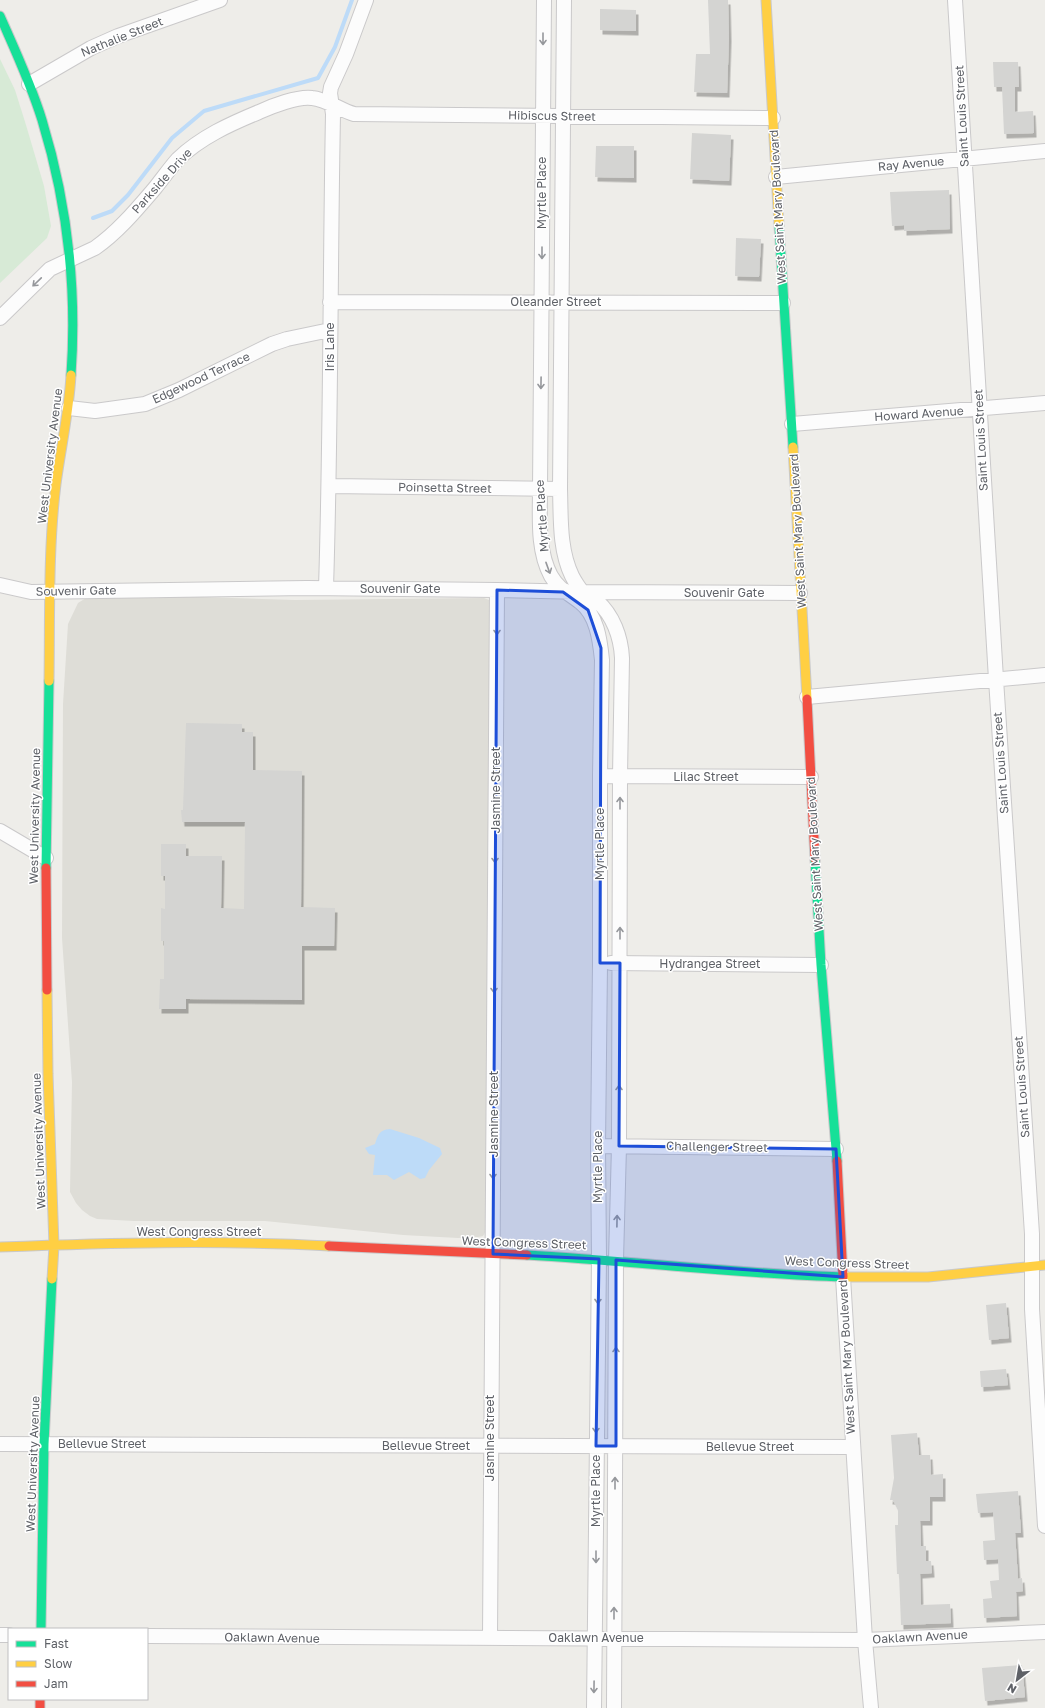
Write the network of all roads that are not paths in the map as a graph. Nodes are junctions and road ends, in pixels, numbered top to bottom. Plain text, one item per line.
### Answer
1 (220, 0) edge
2 (366, 0) edge
3 (544, 0) edge
4 (564, 0) edge
5 (766, 0) edge
6 (955, 0) edge
7 (0, 16) edge
8 (29, 84) junction
9 (332, 105) junction
10 (543, 116) junction
11 (563, 116) junction
12 (773, 118) junction
13 (1045, 151) edge
14 (964, 158) junction
15 (776, 176) junction
16 (69, 260) junction
17 (330, 302) junction
18 (542, 302) junction
19 (562, 302) junction
20 (783, 304) junction
21 (0, 318) edge
22 (330, 330) junction
23 (1045, 403) edge
24 (69, 408) junction
25 (979, 409) junction
26 (792, 424) junction
27 (329, 486) junction
28 (540, 489) junction
29 (560, 489) junction
30 (0, 585) edge
31 (326, 588) junction
32 (497, 590) junction
33 (50, 591) junction
34 (563, 592) junction
35 (584, 592) junction
36 (800, 593) junction
37 (1045, 675) edge
38 (996, 679) junction
39 (807, 697) junction
40 (600, 776) junction
41 (620, 776) junction
42 (811, 777) junction
43 (0, 831) edge
44 (46, 858) junction
45 (600, 963) junction
46 (620, 963) junction
47 (821, 965) junction
48 (598, 1146) junction
49 (619, 1146) junction
50 (836, 1149) junction
51 (54, 1246) junction
52 (0, 1247) edge
53 (493, 1254) junction
54 (599, 1258) junction
55 (616, 1260) junction
56 (1038, 1266) edge
57 (843, 1277) junction
58 (0, 1444) edge
59 (44, 1444) junction
60 (490, 1446) junction
61 (596, 1446) junction
62 (616, 1446) junction
63 (852, 1447) junction
64 (1045, 1526) edge
65 (41, 1628) edge
66 (1045, 1632) edge
67 (148, 1636) edge
68 (490, 1638) junction
69 (596, 1638) junction
70 (614, 1638) junction
71 (865, 1640) junction
72 (594, 1708) edge
73 (614, 1708) edge
74 (870, 1708) edge

1 - 8 street, Nathalie Street
2 - 9 street
3 -> 10 street, Myrtle Place
4 - 11 street, Myrtle Place
5 - 12 main road, West Saint Mary Boulevard
6 - 14 street, Saint Louis Street
7 - 8 main road, West University Avenue
8 - 16 main road, West University Avenue
9 - 10 street, Hibiscus Street
9 - 16 street, Parkside Drive
9 - 17 street, Iris Lane
10 - 11 street, Hibiscus Street
10 -> 18 street, Myrtle Place
11 - 12 street, Hibiscus Street
11 - 19 street, Myrtle Place
12 - 15 main road, West Saint Mary Boulevard
13 - 14 street, Ray Avenue
14 - 15 street, Ray Avenue
14 - 25 street, Saint Louis Street
15 - 20 main road, West Saint Mary Boulevard
16 -> 21 street, Parkside Drive
16 - 24 main road, West University Avenue
17 - 18 street, Oleander Street
17 - 22 street, Iris Lane
18 - 19 street, Oleander Street
18 -> 28 street, Myrtle Place
19 - 20 street, Oleander Street
19 - 29 street, Myrtle Place
20 - 26 main road, West Saint Mary Boulevard
22 - 24 street, Edgewood Terrace
22 - 27 street, Iris Lane
23 - 25 street, Howard Avenue
24 - 33 main road, West University Avenue
25 - 26 street, Howard Avenue
25 - 38 street, Saint Louis Street
26 - 36 main road, West Saint Mary Boulevard
27 - 28 street, Poinsetta Street
27 - 31 street, Iris Lane
28 - 29 street, Poinsetta Street
28 -> 34 street, Myrtle Place
29 - 35 street, Myrtle Place
30 - 33 street, Souvenir Gate
31 - 32 street, Souvenir Gate
31 - 33 street, Souvenir Gate
32 - 34 street, Souvenir Gate
32 -> 53 street, Jasmine Street
33 - 44 main road, West University Avenue
34 - 35 street, Souvenir Gate
34 - 40 street, Myrtle Place
35 - 36 street, Souvenir Gate
35 - 41 street, Myrtle Place
36 - 39 main road, West Saint Mary Boulevard
37 - 38 street
38 - 39 street
38 - 56 street, Saint Louis Street
39 - 42 main road, West Saint Mary Boulevard
40 - 41 street, Lilac Street
40 - 45 street, Myrtle Place
41 - 42 street, Lilac Street
46 -> 41 street, Myrtle Place
42 - 47 main road, West Saint Mary Boulevard
43 - 44 street
44 - 51 main road, West University Avenue
45 - 46 street, Hydrangea Street
45 - 48 street, Myrtle Place
46 - 47 street, Hydrangea Street
49 -> 46 street, Myrtle Place
47 - 50 main road, West Saint Mary Boulevard
48 - 49 street, Challenger Street
48 - 54 street, Myrtle Place
49 - 50 street, Challenger Street
55 -> 49 street, Myrtle Place
50 - 57 main road, West Saint Mary Boulevard
51 - 52 main road, West Congress Street
51 - 53 main road, West Congress Street
51 - 59 main road, West University Avenue
53 - 54 main road, West Congress Street
53 - 60 street, Jasmine Street
54 - 55 main road, West Congress Street
54 -> 61 street, Myrtle Place
55 - 57 main road, West Congress Street
62 -> 55 street, Myrtle Place
56 - 57 main road, West Congress Street
56 - 64 street, Saint Louis Street
57 - 63 street, West Saint Mary Boulevard
58 - 59 street, Bellevue Street
59 - 60 street, Bellevue Street
59 - 65 main road, West University Avenue
60 - 61 street, Bellevue Street
60 - 68 street, Jasmine Street
61 - 62 street, Bellevue Street
61 -> 69 street, Myrtle Place
62 - 63 street, Bellevue Street
70 -> 62 street, Myrtle Place
63 - 71 street, West Saint Mary Boulevard
66 - 71 street, Oaklawn Avenue
67 - 68 street, Oaklawn Avenue
68 - 69 street, Oaklawn Avenue
69 - 70 street, Oaklawn Avenue
69 -> 72 street, Myrtle Place
70 - 71 street, Oaklawn Avenue
70 - 73 street, Myrtle Place
71 - 74 street, West Saint Mary Boulevard

